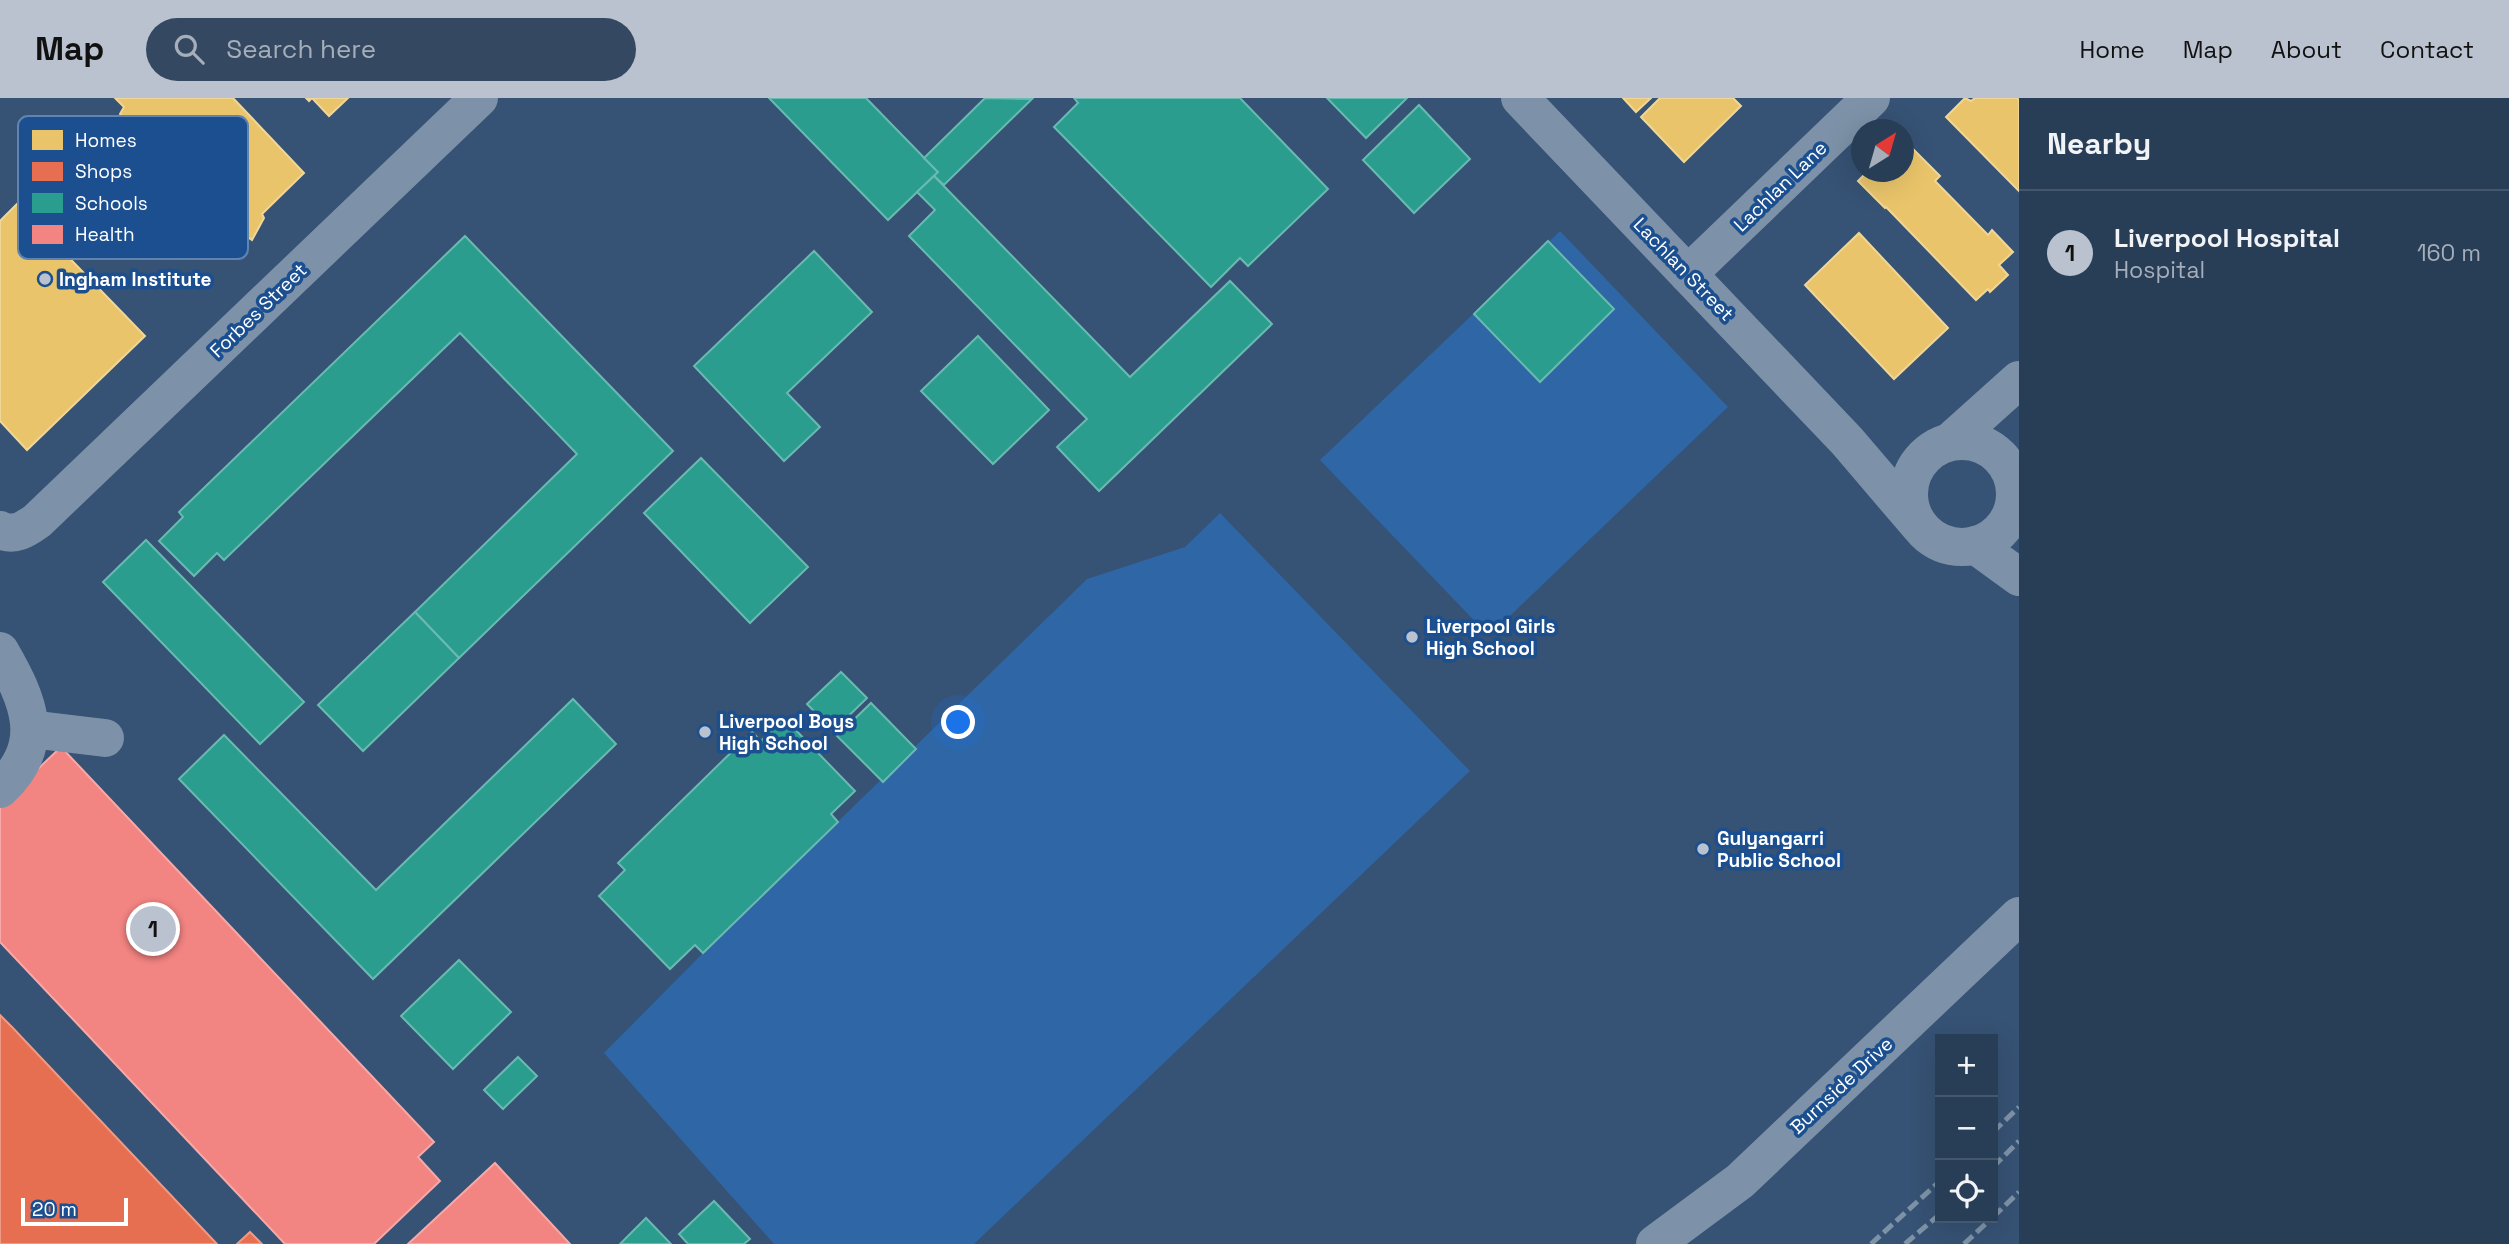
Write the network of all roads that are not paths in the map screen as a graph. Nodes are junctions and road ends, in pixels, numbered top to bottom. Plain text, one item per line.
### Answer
1 (479, 98) edge
2 (1520, 98) edge
3 (1871, 98) edge
4 (1689, 274) junction
5 (2019, 380) edge
6 (1847, 441) junction
7 (1936, 450) junction
8 (2015, 478) edge
9 (1917, 523) junction
10 (11, 535) edge
11 (1976, 545) junction
12 (2019, 577) edge
13 (0, 652) edge
14 (30, 729) junction
15 (105, 738) dead end
16 (0, 789) edge
17 (2019, 916) edge
18 (1655, 1244) edge

1 - 10 street, Forbes Street
2 - 4 street, Lachlan Street
3 - 4 street, Lachlan Lane
4 - 6 street, Lachlan Street
5 - 7 street
6 - 7 street
6 - 9 street, Lachlan Street
7 - 8 street
7 - 9 street
8 - 11 street
9 - 11 street
11 - 12 street
13 - 14 street
14 - 15 street
14 - 16 street
17 - 18 street, Burnside Drive

